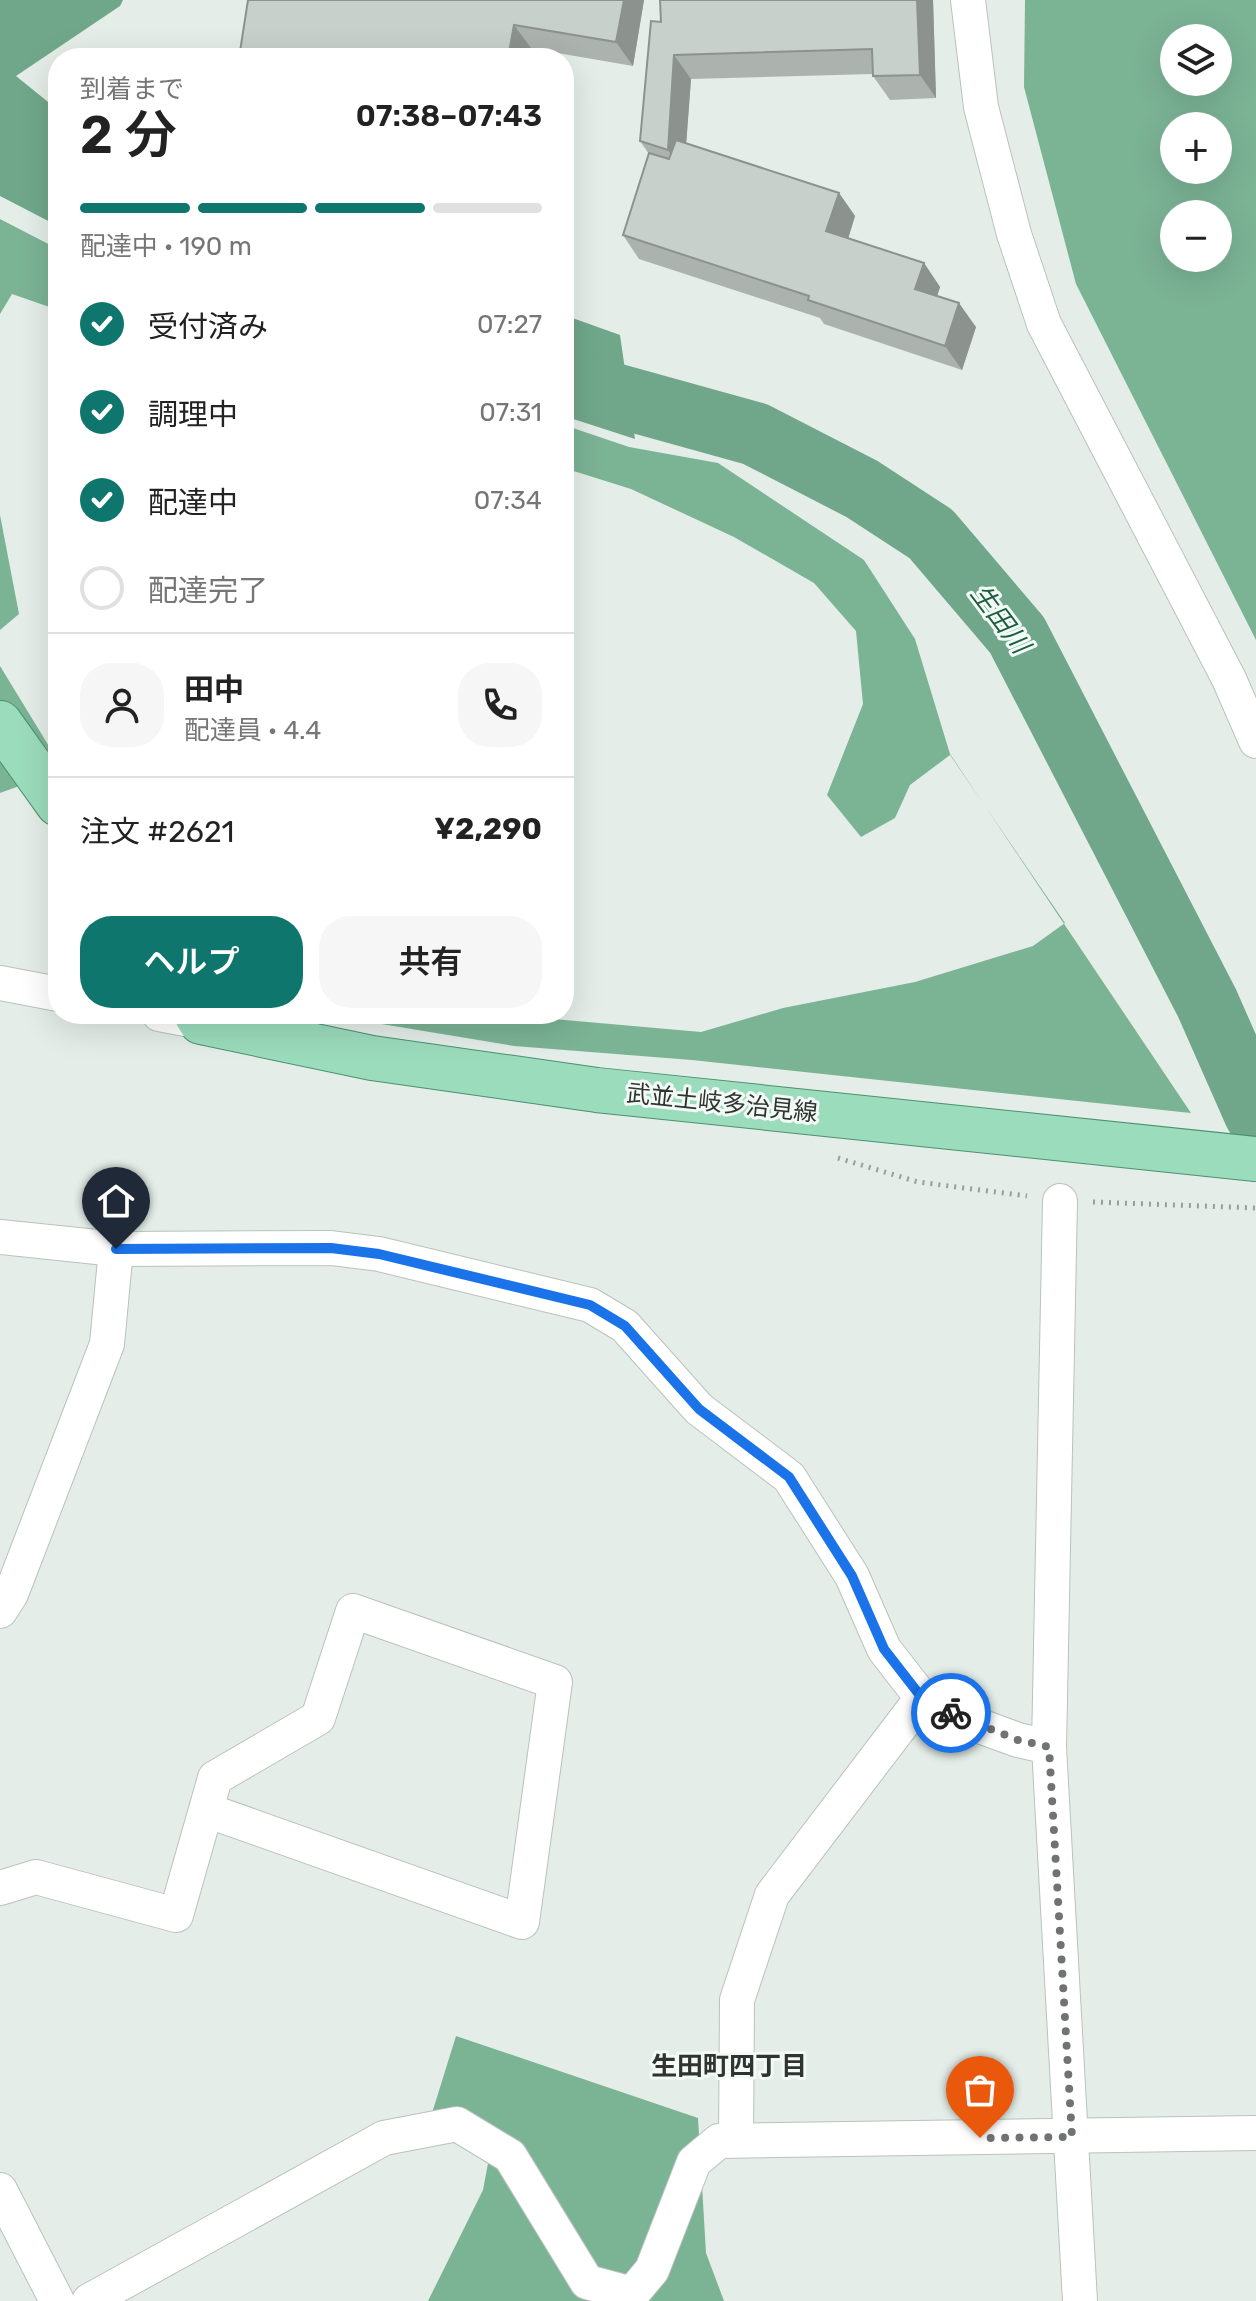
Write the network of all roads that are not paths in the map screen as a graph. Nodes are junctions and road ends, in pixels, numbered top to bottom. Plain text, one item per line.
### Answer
1 (968, 0) edge
2 (0, 723) edge
3 (1256, 741) edge
4 (48, 790) edge
5 (0, 983) edge
6 (48, 992) edge
7 (217, 1024) edge
8 (1256, 1159) edge
9 (1060, 1201) road end
10 (0, 1237) edge
11 (116, 1249) junction
12 (0, 1611) edge
13 (922, 1698) junction
14 (1049, 1747) junction
15 (206, 1810) junction
16 (0, 1888) edge
17 (1256, 2133) edge
18 (1072, 2137) junction
19 (736, 2140) junction
20 (0, 2190) edge
21 (57, 2301) edge
22 (89, 2301) edge
23 (1080, 2301) edge

1 - 3 street
2 - 4 main road
5 - 6 street
7 - 8 main road, 武並土岐多治見線
9 - 14 street
10 - 11 street
11 - 12 street
11 - 13 street
13 - 14 street
13 - 19 street
14 - 18 street
15 - 15 street
15 - 16 street
17 - 18 street
18 - 19 street
18 - 23 street
19 - 22 street
20 - 21 street

